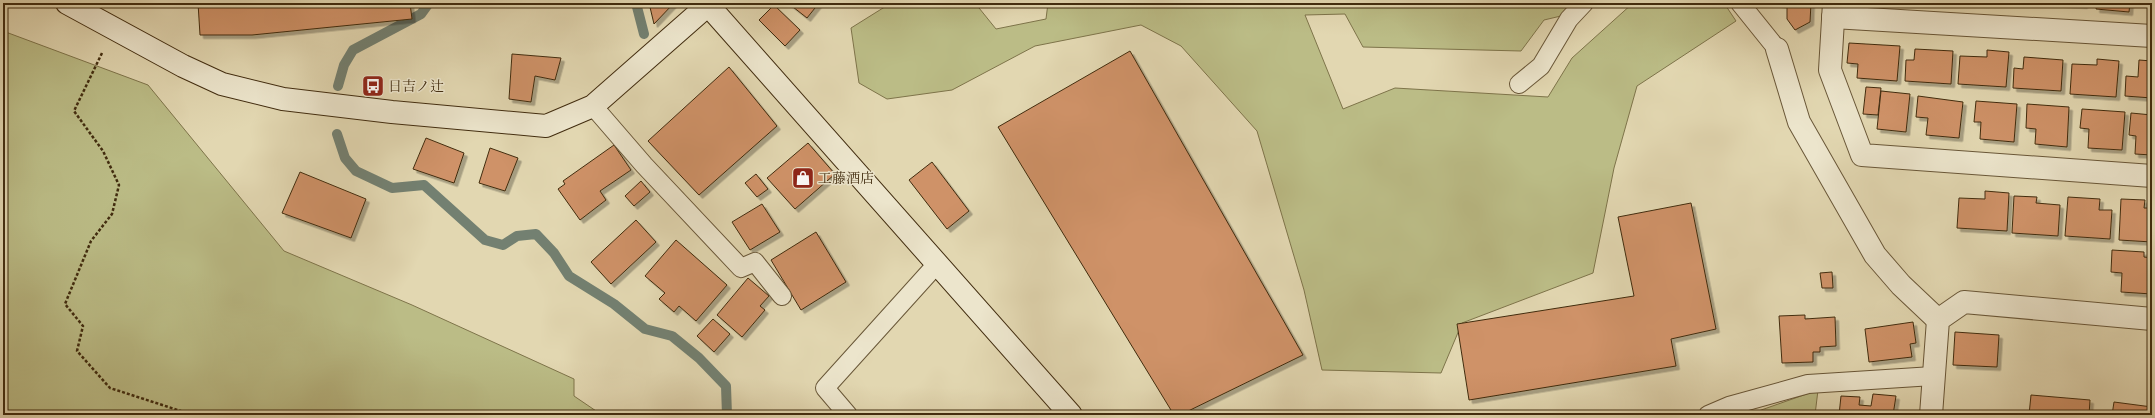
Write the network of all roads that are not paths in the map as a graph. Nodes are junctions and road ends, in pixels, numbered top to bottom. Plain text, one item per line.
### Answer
1 (67, 3) edge
2 (1584, 3) edge
3 (1740, 3) edge
4 (709, 4) edge
5 (1833, 10) edge
6 (2152, 36) edge
7 (1777, 49) joint
8 (1519, 84) dead end
9 (593, 106) junction
10 (2152, 176) edge
11 (936, 265) junction
12 (782, 296) dead end
13 (2152, 319) edge
14 (1938, 320) junction
15 (1933, 376) junction
16 (848, 415) edge
17 (1071, 415) edge
18 (1708, 415) edge
19 (1931, 415) edge

1 - 9 street
2 - 8 lane
3 - 7 lane
4 - 9 street
4 - 11 street
5 - 6 street
5 - 10 street
7 - 14 street
9 - 12 lane
11 - 16 lane
11 - 17 street
13 - 14 street
14 - 15 street
15 - 18 lane
15 - 19 street

